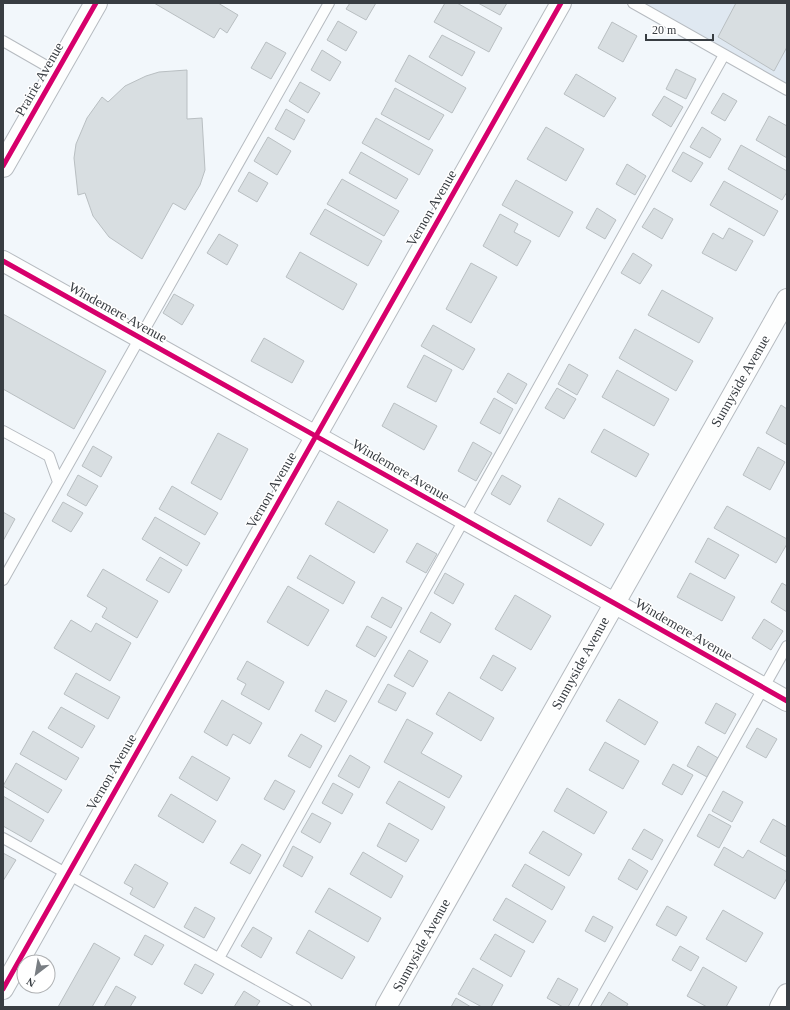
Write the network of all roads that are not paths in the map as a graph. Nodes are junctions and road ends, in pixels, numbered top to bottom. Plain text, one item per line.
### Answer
1 (96, 3) edge
2 (329, 3) edge
3 (561, 3) edge
4 (633, 3) edge
5 (3, 42) edge
6 (724, 55) junction
7 (56, 72) junction
8 (787, 90) edge
9 (3, 166) edge
10 (3, 261) edge
11 (787, 299) edge
12 (140, 337) junction
13 (3, 431) edge
14 (316, 435) junction
15 (58, 482) junction
16 (464, 520) junction
17 (3, 580) edge
18 (614, 602) junction
19 (787, 646) edge
20 (764, 688) junction
21 (787, 701) edge
22 (3, 838) edge
23 (68, 874) junction
24 (219, 958) junction
25 (3, 989) edge
26 (787, 994) edge
27 (306, 1007) edge
28 (386, 1007) edge
29 (584, 1007) edge
30 (780, 1007) edge

1 - 7 street, Prairie Avenue
2 - 12 lane
3 - 14 street, Vernon Avenue
4 - 6 lane
5 - 7 lane
6 - 8 lane
6 - 16 lane
7 - 9 street, Prairie Avenue
10 - 12 street, Windemere Avenue
11 - 18 street, Sunnyside Avenue
12 - 14 street, Windemere Avenue
12 - 15 lane
13 - 15 lane
14 - 16 street, Windemere Avenue
14 - 23 street, Vernon Avenue
15 - 17 lane
16 - 18 street, Windemere Avenue
16 - 24 lane
18 - 20 street, Windemere Avenue
18 - 28 street, Sunnyside Avenue
19 - 20 lane
20 - 21 street, Windemere Avenue
20 - 29 lane
22 - 23 lane
23 - 24 lane
23 - 25 street, Vernon Avenue
24 - 27 lane
26 - 30 street

